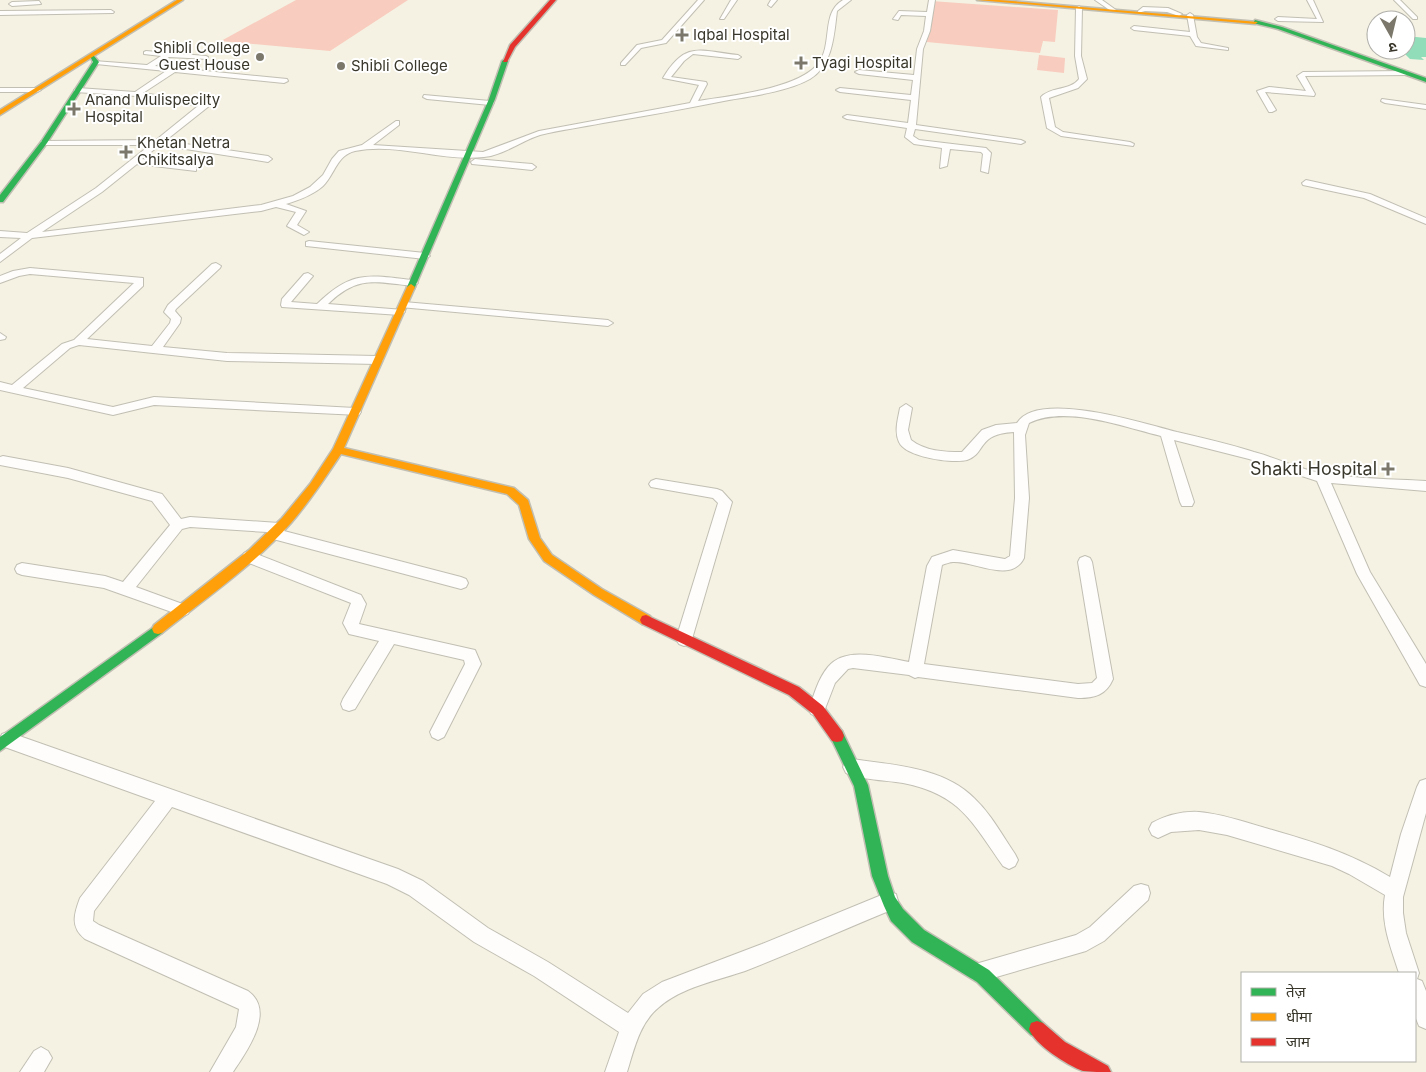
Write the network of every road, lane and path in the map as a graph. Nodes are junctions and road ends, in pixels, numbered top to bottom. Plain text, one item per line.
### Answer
1 (180, 0) edge
2 (553, 0) edge
3 (701, 0) edge
4 (734, 0) edge
5 (848, 0) edge
6 (932, 0) edge
7 (980, 0) edge
8 (1098, 0) edge
9 (1310, 0) edge
10 (1397, 0) edge
11 (39, 3) dead end
12 (0, 5) edge
13 (1079, 8) junction
14 (1112, 10) junction
15 (1406, 10) edge
16 (111, 12) dead end
17 (0, 13) edge
18 (929, 14) junction
19 (1184, 15) junction
20 (722, 18) dead end
21 (896, 19) dead end
22 (1278, 20) junction
23 (1134, 28) dead end
24 (1193, 34) junction
25 (1226, 49) dead end
26 (146, 53) dead end
27 (168, 55) junction
28 (738, 57) dead end
29 (206, 58) dead end
30 (94, 59) junction
31 (623, 64) dead end
32 (148, 68) junction
33 (173, 70) junction
34 (859, 72) dead end
35 (1406, 74) junction
36 (917, 78) junction
37 (1426, 80) edge
38 (284, 81) dead end
39 (0, 90) edge
40 (37, 90) junction
41 (78, 90) junction
42 (840, 90) dead end
43 (136, 94) junction
44 (427, 97) dead end
45 (916, 98) junction
46 (214, 100) dead end
47 (1385, 101) dead end
48 (490, 103) junction
49 (204, 106) junction
50 (692, 106) junction
51 (1426, 107) edge
52 (1272, 110) dead end
53 (0, 113) edge
54 (847, 117) dead end
55 (396, 123) dead end
56 (912, 126) junction
57 (159, 142) junction
58 (1021, 142) dead end
59 (44, 143) junction
60 (1130, 144) dead end
61 (947, 145) junction
62 (364, 148) junction
63 (468, 158) junction
64 (268, 159) dead end
65 (136, 161) junction
66 (943, 166) dead end
67 (532, 167) dead end
68 (193, 169) dead end
69 (984, 172) dead end
70 (1306, 183) dead end
71 (0, 200) edge
72 (275, 205) junction
73 (1426, 221) edge
74 (304, 232) dead end
75 (0, 234) edge
76 (32, 234) junction
77 (309, 244) dead end
78 (425, 256) junction
79 (0, 259) edge
80 (216, 266) dead end
81 (308, 276) dead end
82 (0, 280) edge
83 (414, 283) junction
84 (319, 308) junction
85 (402, 309) junction
86 (608, 323) dead end
87 (78, 342) junction
88 (156, 349) junction
89 (378, 360) junction
90 (0, 386) edge
91 (14, 389) junction
92 (906, 408) dead end
93 (355, 412) junction
94 (1021, 427) junction
95 (1166, 433) junction
96 (338, 450) junction
97 (3, 461) dead end
98 (1322, 478) junction
99 (656, 484) dead end
100 (1426, 486) edge
101 (1187, 502) dead end
102 (178, 525) junction
103 (276, 531) junction
104 (249, 557) junction
105 (1085, 562) dead end
106 (22, 569) dead end
107 (460, 583) dead end
108 (126, 589) junction
109 (183, 610) junction
110 (390, 637) junction
111 (684, 639) junction
112 (915, 670) junction
113 (1426, 680) edge
114 (349, 704) dead end
115 (817, 709) junction
116 (438, 732) dead end
117 (4, 742) edge
118 (852, 767) junction
119 (1426, 787) edge
120 (169, 796) junction
121 (1158, 828) dead end
122 (1009, 860) dead end
123 (1395, 890) junction
124 (1141, 893) dead end
125 (888, 901) junction
126 (977, 972) junction
127 (1410, 972) edge
128 (1416, 991) edge
129 (1426, 1020) edge
130 (632, 1028) junction
131 (221, 1072) edge
132 (616, 1072) edge
133 (1102, 1072) edge

1 - 30 main road
2 - 48 main road
3 - 31 street
4 - 20 street
5 - 50 street
6 - 18 street
7 - 13 main road
8 - 14 street
9 - 22 street
10 - 15 street
11 - 12 street
13 - 14 main road
13 - 60 street
14 - 19 main road
16 - 17 street
18 - 21 street
18 - 36 street
19 - 22 main road
19 - 24 street
22 - 35 main road
23 - 24 street
24 - 25 street
26 - 27 street
27 - 29 street
27 - 32 street
28 - 50 street
30 - 32 street
30 - 40 main road
30 - 41 main road
32 - 33 street
33 - 38 street
33 - 43 street
34 - 36 street
35 - 37 main road
35 - 52 street
36 - 45 street
39 - 40 street
40 - 53 main road
41 - 43 street
41 - 59 main road
42 - 45 street
43 - 49 street
44 - 48 street
45 - 56 street
46 - 49 street
47 - 51 street
48 - 63 main road
49 - 57 street
50 - 63 street
54 - 56 street
55 - 62 street
56 - 58 street
56 - 61 street
57 - 59 street
57 - 64 street
57 - 65 street
59 - 71 main road
61 - 66 street
61 - 69 street
62 - 63 street
62 - 72 street
63 - 67 street
63 - 78 main road
65 - 68 street
65 - 76 street
70 - 73 street
72 - 74 street
72 - 76 street
75 - 76 street
76 - 79 street
77 - 78 street
78 - 83 main road
80 - 88 street
81 - 84 street
82 - 87 street
83 - 84 street
83 - 85 main road
84 - 85 street
85 - 86 street
85 - 89 main road
87 - 88 street
87 - 91 street
88 - 89 street
89 - 93 main road
90 - 91 street
91 - 93 street
92 - 94 street
93 - 96 main road
94 - 95 street
94 - 112 street
95 - 98 street
95 - 101 street
96 - 103 main road
96 - 111 main road
97 - 102 street
98 - 100 street
98 - 113 street
99 - 111 street
102 - 103 street
102 - 108 street
103 - 104 main road
103 - 107 street
104 - 109 main road
104 - 110 street
105 - 112 street
106 - 108 street
108 - 109 street
109 - 117 main road
110 - 114 street
110 - 116 street
111 - 115 main road
112 - 115 street
115 - 118 main road
117 - 120 street
118 - 122 street
118 - 125 main road
119 - 123 street
120 - 130 street
120 - 131 street
121 - 123 street
123 - 127 street
124 - 126 street
125 - 126 main road
125 - 130 street
126 - 133 main road
128 - 129 street
130 - 132 street

